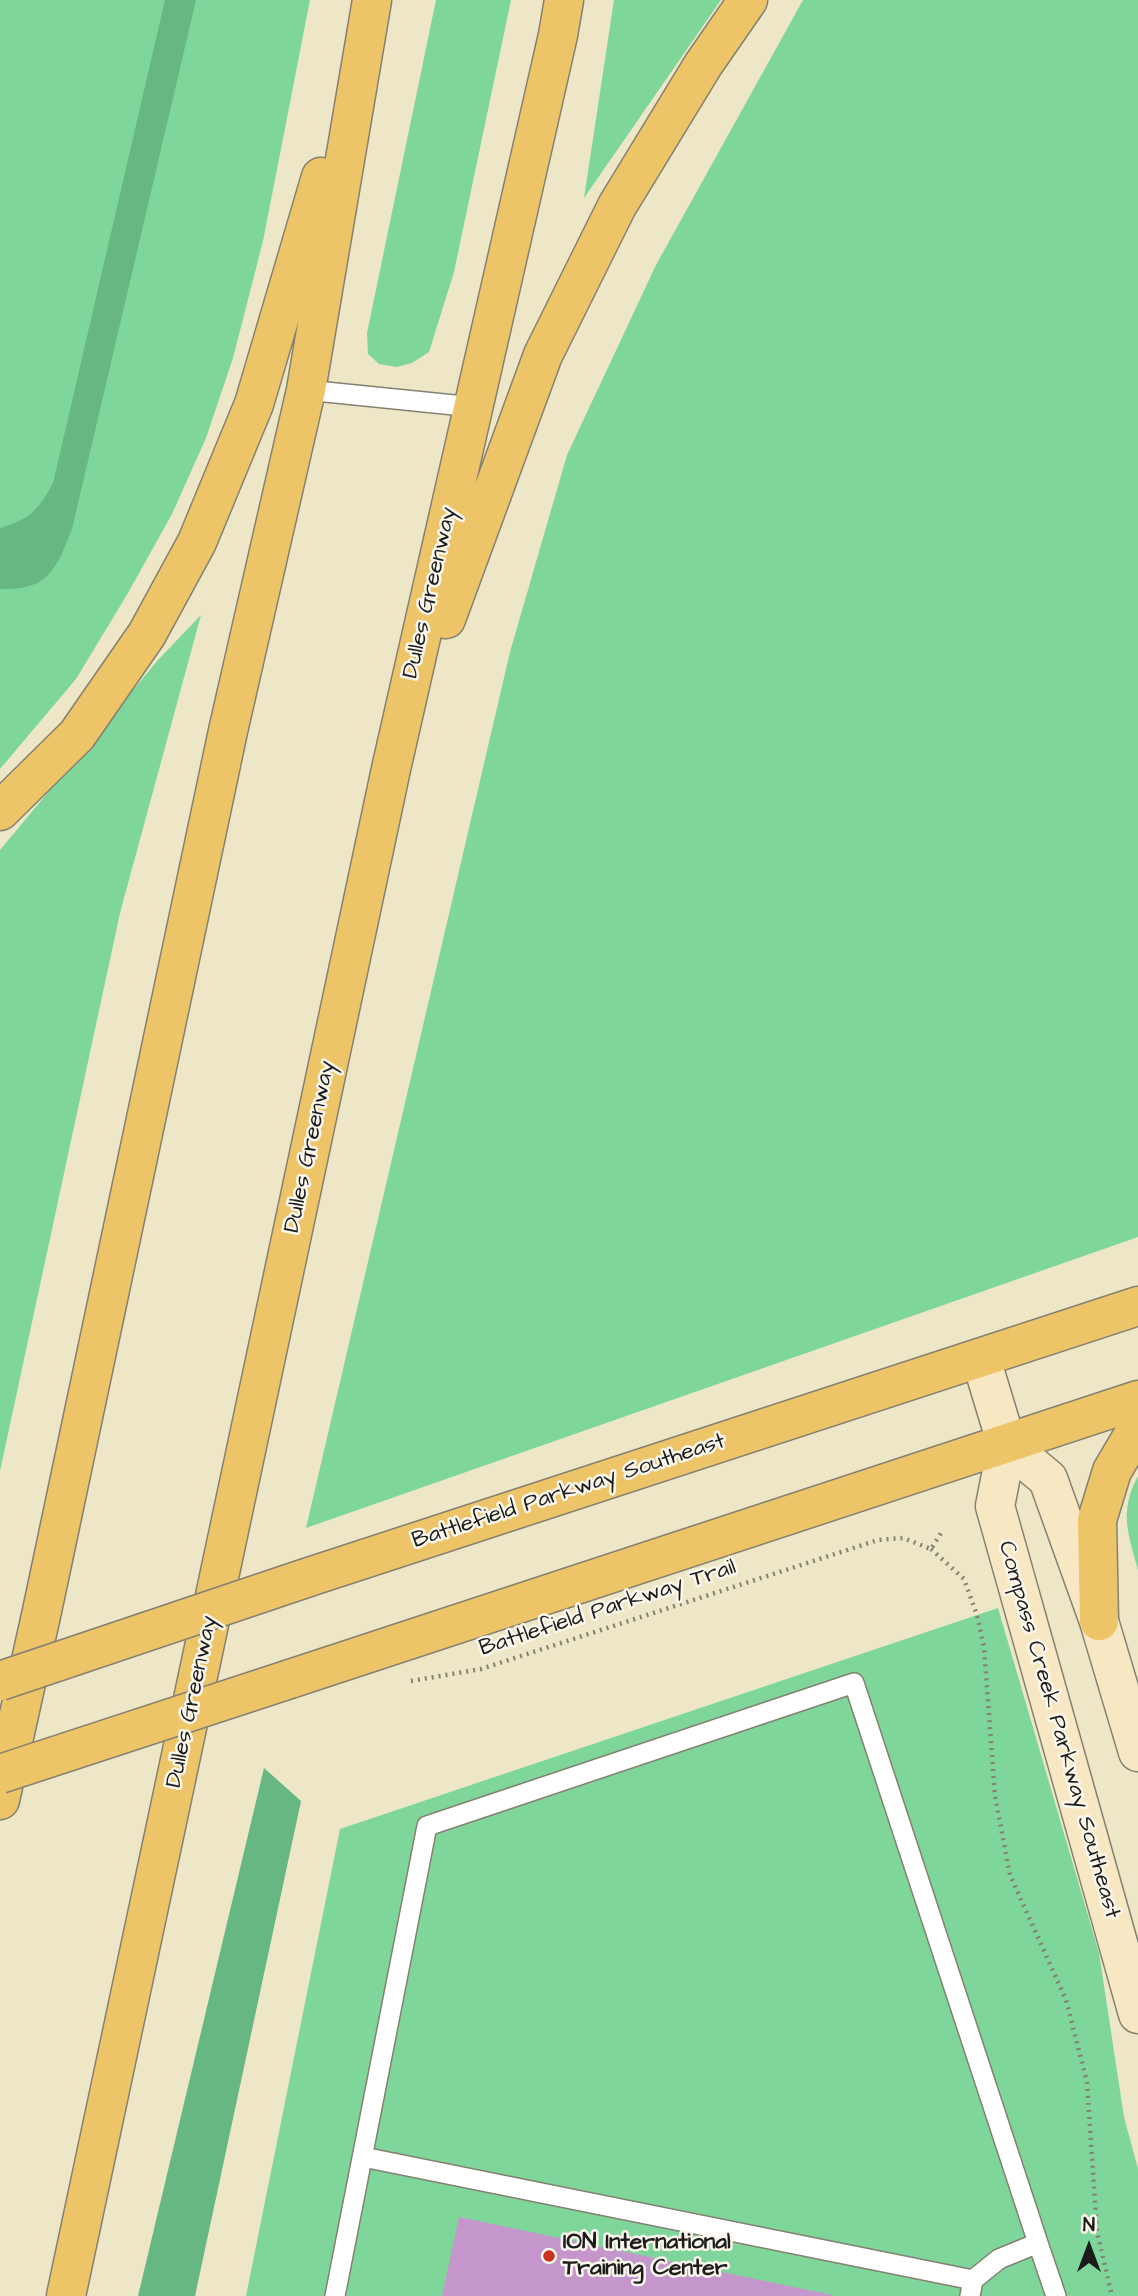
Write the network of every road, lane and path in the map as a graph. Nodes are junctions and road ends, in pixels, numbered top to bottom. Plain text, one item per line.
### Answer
1 (564, 0) edge
2 (748, 0) edge
3 (371, 3) edge
4 (306, 390) junction
5 (474, 407) junction
6 (391, 769) junction
7 (0, 810) edge
8 (1138, 1306) edge
9 (981, 1359) junction
10 (1138, 1400) edge
11 (1138, 1427) edge
12 (1007, 1445) junction
13 (941, 1533) dead end
14 (931, 1549) junction
15 (1099, 1621) junction
16 (0, 1681) edge
17 (401, 1683) dead end
18 (1138, 1752) edge
19 (0, 1774) edge
20 (0, 1800) edge
21 (1138, 2014) edge
22 (363, 2157) junction
23 (1038, 2243) junction
24 (971, 2288) edge
25 (66, 2296) edge
26 (335, 2296) edge
27 (1056, 2296) edge
28 (1112, 2296) edge

1 - 5 main road, Dulles Greenway
2 - 6 main road
3 - 4 main road
3 - 7 main road
4 - 5 lane
4 - 20 main road
5 - 6 main road, Dulles Greenway
6 - 25 main road, Dulles Greenway
8 - 9 main road, Battlefield Parkway Southeast
9 - 12 street, Compass Creek Parkway Southeast
9 - 16 main road, Battlefield Parkway Southeast, bridge
10 - 12 main road
11 - 15 main road
12 - 15 street
12 - 19 main road, bridge
12 - 21 street, Compass Creek Parkway Southeast
13 - 14 path
14 - 17 path, Battlefield Parkway Trail
14 - 28 path
15 - 18 street
22 - 23 lane
22 - 24 lane
22 - 26 lane
23 - 24 lane
23 - 27 lane

